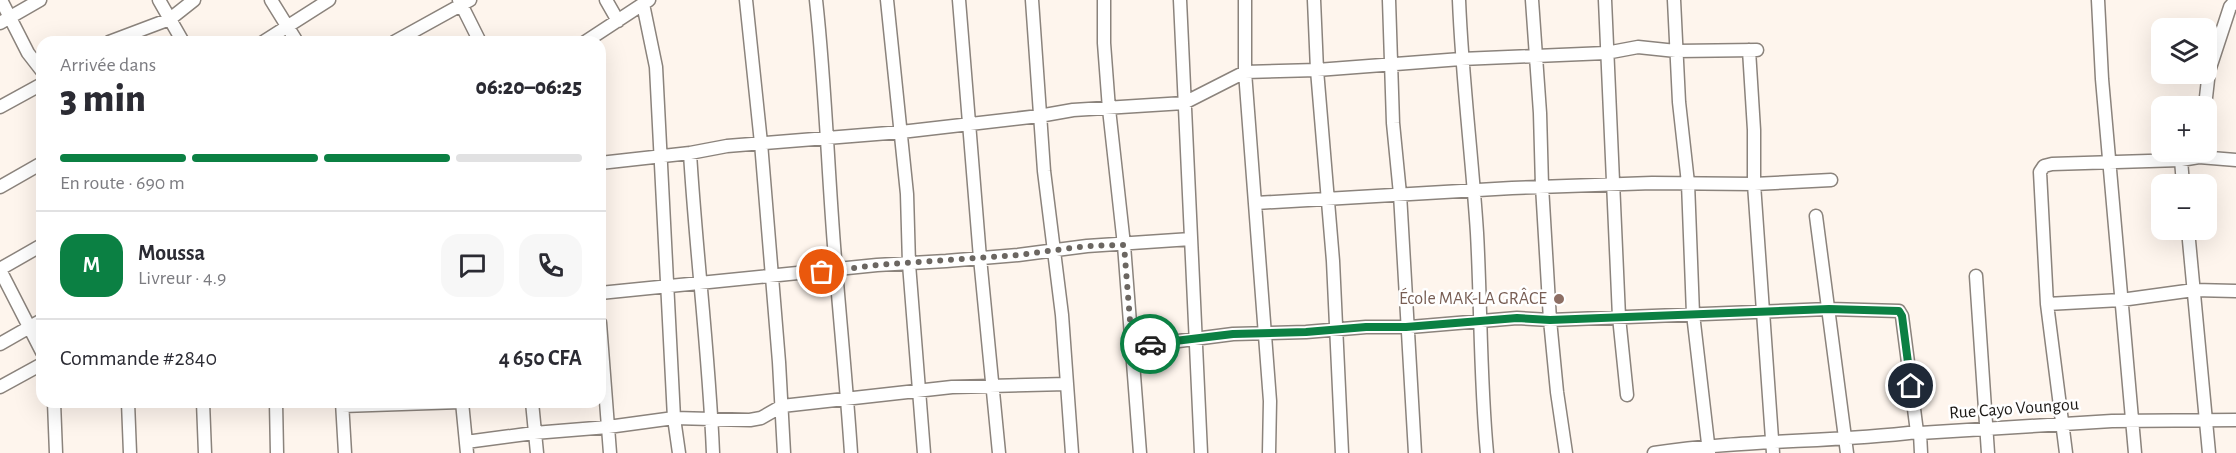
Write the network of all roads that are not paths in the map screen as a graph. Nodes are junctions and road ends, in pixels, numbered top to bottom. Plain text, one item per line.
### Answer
1 (1, 0) edge
2 (40, 0) edge
3 (159, 0) edge
4 (194, 0) edge
5 (271, 0) edge
6 (329, 0) edge
7 (606, 0) edge
8 (746, 0) edge
9 (816, 0) edge
10 (887, 0) edge
11 (959, 0) edge
12 (1032, 0) edge
13 (1104, 0) edge
14 (1180, 0) edge
15 (1245, 0) edge
16 (1314, 0) edge
17 (1389, 0) edge
18 (1459, 0) edge
19 (1532, 0) edge
20 (1605, 0) edge
21 (1674, 0) edge
22 (2098, 0) edge
23 (2236, 0) edge
24 (464, 2) edge
25 (646, 2) edge
26 (170, 19) junction
27 (5, 20) edge
28 (618, 21) junction
29 (288, 28) junction
30 (125, 36) edge
31 (180, 36) edge
32 (274, 36) edge
33 (293, 36) edge
34 (404, 36) edge
35 (478, 36) edge
36 (594, 36) edge
37 (1676, 51) junction
38 (1606, 53) junction
39 (1536, 56) junction
40 (1461, 59) junction
41 (36, 63) edge
42 (1392, 64) junction
43 (1317, 70) junction
44 (1245, 72) junction
45 (36, 87) edge
46 (2206, 96) edge
47 (1184, 103) junction
48 (0, 107) edge
49 (1109, 109) junction
50 (1040, 116) junction
51 (970, 124) junction
52 (901, 132) junction
53 (826, 138) junction
54 (761, 143) junction
55 (690, 153) junction
56 (660, 155) junction
57 (2217, 156) edge
58 (2236, 159) edge
59 (2151, 160) edge
60 (2110, 161) junction
61 (606, 162) edge
62 (36, 166) edge
63 (1832, 180) dead end
64 (1688, 183) junction
65 (1754, 184) junction
66 (1613, 185) junction
67 (1542, 186) junction
68 (0, 187) edge
69 (1473, 190) junction
70 (1400, 194) junction
71 (1327, 198) junction
72 (1256, 203) junction
73 (1816, 216) dead end
74 (1191, 239) junction
75 (2189, 240) edge
76 (1124, 245) junction
77 (36, 248) edge
78 (1053, 251) junction
79 (980, 258) junction
80 (909, 264) junction
81 (0, 269) edge
82 (836, 270) junction
83 (772, 276) junction
84 (1976, 276) dead end
85 (700, 283) junction
86 (668, 286) junction
87 (2194, 290) junction
88 (2236, 291) edge
89 (606, 292) edge
90 (2121, 300) junction
91 (2047, 304) junction
92 (1829, 309) junction
93 (1762, 312) junction
94 (1693, 314) junction
95 (1619, 317) junction
96 (1550, 320) junction
97 (1480, 321) junction
98 (36, 324) edge
99 (1406, 327) junction
100 (30, 328) junction
101 (1336, 330) junction
102 (1264, 333) junction
103 (1196, 339) junction
104 (36, 340) edge
105 (0, 344) edge
106 (1132, 346) junction
107 (36, 367) edge
108 (1067, 384) junction
109 (992, 386) junction
110 (0, 387) edge
111 (920, 392) junction
112 (1627, 395) dead end
113 (847, 400) junction
114 (606, 401) edge
115 (782, 406) junction
116 (54, 408) edge
117 (128, 408) edge
118 (202, 408) edge
119 (276, 408) edge
120 (342, 408) edge
121 (463, 408) edge
122 (532, 408) edge
123 (674, 418) junction
124 (711, 418) junction
125 (2206, 420) junction
126 (2236, 420) edge
127 (2132, 421) junction
128 (2063, 424) junction
129 (608, 427) junction
130 (1985, 429) junction
131 (1918, 432) junction
132 (534, 433) junction
133 (1846, 438) junction
134 (1773, 447) edge
135 (467, 448) edge
136 (1708, 449) edge
137 (56, 453) edge
138 (130, 453) edge
139 (205, 453) edge
140 (277, 453) edge
141 (345, 453) edge
142 (537, 453) edge
143 (610, 453) edge
144 (679, 453) edge
145 (713, 453) edge
146 (784, 453) edge
147 (851, 453) edge
148 (924, 453) edge
149 (999, 453) edge
150 (1072, 453) edge
151 (1140, 453) edge
152 (1201, 453) edge
153 (1269, 453) edge
154 (1342, 453) edge
155 (1415, 453) edge
156 (1487, 453) edge
157 (1566, 453) edge
158 (1654, 453) edge
159 (1848, 453) edge
160 (1920, 453) edge
161 (1988, 453) edge
162 (2066, 453) edge
163 (2135, 453) edge
164 (2209, 453) edge

1 - 27 street
2 - 27 street
3 - 26 street
4 - 26 street
5 - 29 street
6 - 29 street
7 - 28 street
8 - 54 street
9 - 53 street
10 - 52 street
11 - 51 street
12 - 50 street
13 - 49 street
14 - 47 street
15 - 44 street
16 - 43 street
17 - 42 street
18 - 40 street
19 - 39 street
20 - 38 street
21 - 37 street
22 - 60 street
23 - 46 street
24 - 34 street
24 - 35 street
25 - 28 street
25 - 56 street
26 - 30 street
26 - 31 street
27 - 41 street
28 - 36 street
29 - 32 street
29 - 33 street
37 - 38 street
37 - 64 street
37 - 65 street
38 - 39 street
38 - 66 street
39 - 40 street
39 - 67 street
40 - 42 street
40 - 69 street
42 - 43 street
42 - 70 street
43 - 44 street
43 - 71 street
44 - 47 street
44 - 72 street
45 - 48 street
47 - 49 street
47 - 74 street
49 - 50 street
49 - 76 street
50 - 51 street
50 - 78 street
51 - 52 street
51 - 79 street
52 - 53 street
52 - 80 street
53 - 54 street
53 - 82 street
54 - 55 street
54 - 83 street
55 - 56 street
55 - 85 street
56 - 61 street
56 - 86 street
57 - 58 street
59 - 60 street
60 - 90 street
60 - 91 street
62 - 68 street
63 - 65 street
64 - 65 street
64 - 66 street
64 - 94 street
65 - 93 street
66 - 67 street
66 - 95 street
67 - 69 street
67 - 96 street
69 - 70 street
69 - 97 street
70 - 71 street
70 - 99 street
71 - 72 street
71 - 101 street
72 - 102 street
73 - 92 street
74 - 76 street
74 - 103 street
75 - 87 street
76 - 78 street
76 - 106 street
77 - 81 street
78 - 79 street
78 - 108 street
79 - 80 street
79 - 109 street
80 - 82 street
80 - 111 street
81 - 100 street
82 - 83 street
82 - 113 street
83 - 85 street
83 - 115 street
84 - 130 street
85 - 86 street
85 - 124 street
86 - 89 street
86 - 123 street
87 - 88 street
87 - 90 street
87 - 125 street
90 - 91 street
90 - 127 street
91 - 128 street
92 - 93 street
92 - 131 street
92 - 133 street
93 - 94 street
93 - 134 street
94 - 95 street
94 - 136 street
95 - 96 street
95 - 112 street
96 - 97 street
96 - 157 street
97 - 99 street
97 - 156 street
98 - 100 street
99 - 101 street
99 - 155 street
100 - 104 street
100 - 105 street
101 - 102 street
101 - 154 street
102 - 103 street
102 - 153 street
103 - 106 street
103 - 152 street
106 - 151 street
107 - 110 street
108 - 109 street
108 - 150 street
109 - 111 street
109 - 149 street
111 - 113 street
111 - 148 street
113 - 115 street
113 - 147 street
114 - 129 street
115 - 124 street
115 - 146 street
116 - 137 street
117 - 138 street
118 - 139 street
119 - 140 street
120 - 141 street
121 - 135 street
122 - 132 street
123 - 124 street
123 - 129 street
123 - 144 street
124 - 145 street
125 - 126 street, Rue Cayo Voungou
125 - 127 street, Rue Cayo Voungou
125 - 164 street
127 - 128 street, Rue Cayo Voungou
127 - 163 street
128 - 130 street, Rue Cayo Voungou
128 - 162 street
129 - 132 street
129 - 143 street
130 - 131 street, Rue Cayo Voungou
130 - 161 street
131 - 133 street, Rue Cayo Voungou
131 - 160 street
132 - 135 street
132 - 142 street
133 - 134 street, Rue Cayo Voungou
133 - 159 street
134 - 136 street, Rue Cayo Voungou
136 - 158 street, Rue Cayo Voungou

